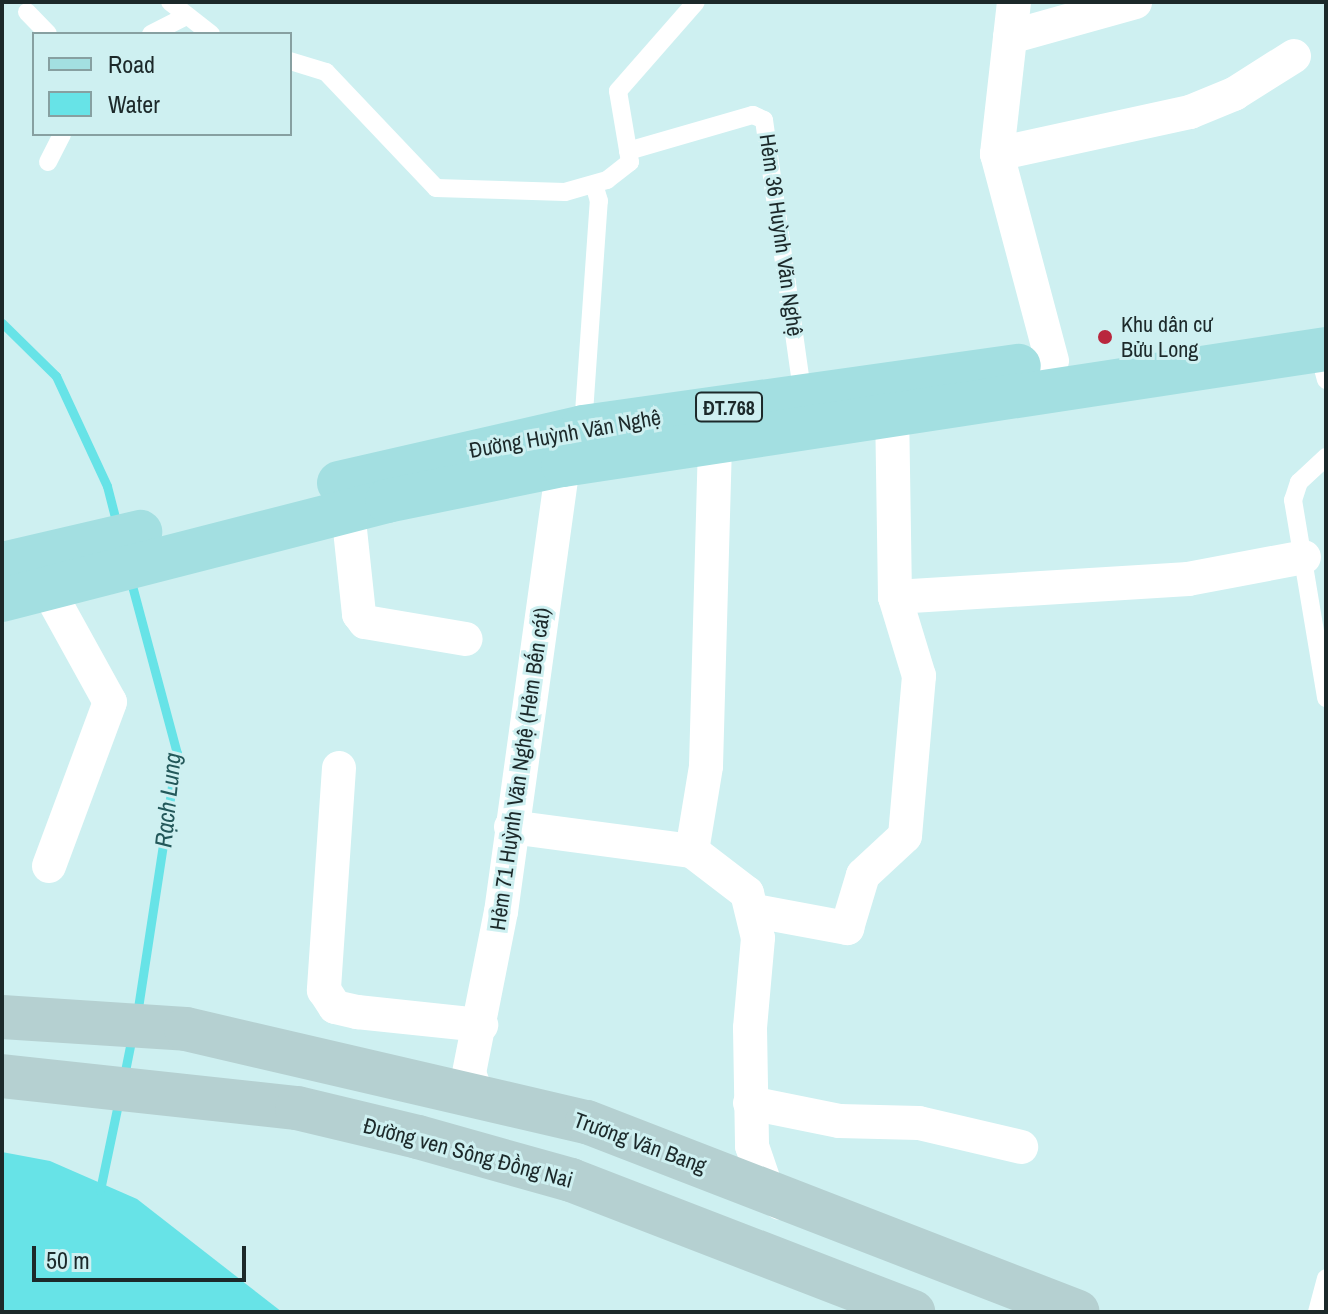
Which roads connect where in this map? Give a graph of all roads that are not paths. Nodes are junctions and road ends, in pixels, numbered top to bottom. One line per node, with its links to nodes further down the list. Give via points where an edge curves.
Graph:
1 (170, 2): 6 (lane)
2 (696, 2): 14 (lane, via 618,91)
3 (1014, 2): 10 (street)
4 (1135, 2): 10 (street)
5 (27, 12): 7 (lane)
6 (185, 17): 8 (lane); 9 (lane)
7 (46, 32)
8 (155, 32)
9 (208, 32)
10 (1010, 37): 15 (street)
11 (1294, 56): 15 (street, via 1234,94 1190,112)
12 (292, 62): 17 (lane, via 326,72 436,188 489,194)
13 (61, 136): 16 (lane)
14 (628, 151): 17 (lane, via 630,162 620,174); 20 (lane, Hẻm 36 Huỳnh Văn Nghệ, via 745,116 764,120)
15 (997, 154): 19 (street)
16 (48, 162)
17 (594, 185): 23 (lane, via 598,210)
18 (1324, 349): 19 (main road, Đường Huỳnh Văn Nghệ / ĐT.768); 21 (main road, Đường Huỳnh Văn Nghệ / ĐT.768)
19 (1052, 361): 20 (main road, Đường Huỳnh Văn Nghệ / ĐT.768)
20 (803, 396): 23 (main road, Đường Huỳnh Văn Nghệ / ĐT.768)
21 (892, 416): 22 (main road, Đường Huỳnh Văn Nghệ / ĐT.768); 30 (street)
22 (715, 442): 23 (main road, Đường Huỳnh Văn Nghệ / ĐT.768); 36 (street, via 706,766)
23 (573, 446): 25 (main road, Đường Huỳnh Văn Nghệ / ĐT.768); 26 (main road, Đường Huỳnh Văn Nghệ / ĐT.768); 35 (street, Hẻm 71 Huỳnh Văn Nghệ (Hẻm Bến cát))
24 (1326, 457): 27 (lane, via 1293,491)
25 (348, 511): 26 (main road, Đường Huỳnh Văn Nghệ / ĐT.768); 32 (street, via 359,614 365,622)
26 (124, 552): 28 (main road, Đường Huỳnh Văn Nghệ / ĐT.768); 29 (main road, Đường Huỳnh Văn Nghệ / ĐT.768)
27 (1304, 557): 30 (street, via 1188,579); 33 (lane)
28 (2, 564)
29 (47, 588): 31 (main road, Đường Huỳnh Văn Nghệ / ĐT.768); 37 (street, via 110,702)
30 (895, 597): 38 (street, via 919,676 905,836 863,875 847,928)
31 (2, 600)
32 (466, 639)
33 (1326, 698)
34 (339, 768): 40 (street, via 324,990 335,1007 357,1012)
35 (511, 827): 36 (street); 40 (street, Hẻm 71 Huỳnh Văn Nghệ (Hẻm Bến cát))
36 (692, 851): 38 (street, via 730,876)
37 (49, 866)
38 (755, 911): 42 (street)
39 (2, 1017): 43 (main road, Trương Văn Bang, via 87,1018 186,1029)
40 (481, 1025): 43 (street, Hẻm 71 Huỳnh Văn Nghệ (Hẻm Bến cát), via 469,1073 476,1092)
41 (2, 1076): 48 (main road, Đường ven Sông Đồng Nai, via 180,1091 297,1108 571,1180)
42 (750, 1103): 44 (street, via 839,1121 919,1123); 45 (street, via 752,1146)
43 (598, 1125): 45 (main road, Trương Văn Bang)
44 (1021, 1147)
45 (769, 1190): 46 (street, via 804,1224); 49 (main road, Trương Văn Bang)
46 (926, 1266)
47 (1326, 1278): 50 (lane)
48 (913, 1312)
49 (1078, 1312)
50 (1317, 1312)

